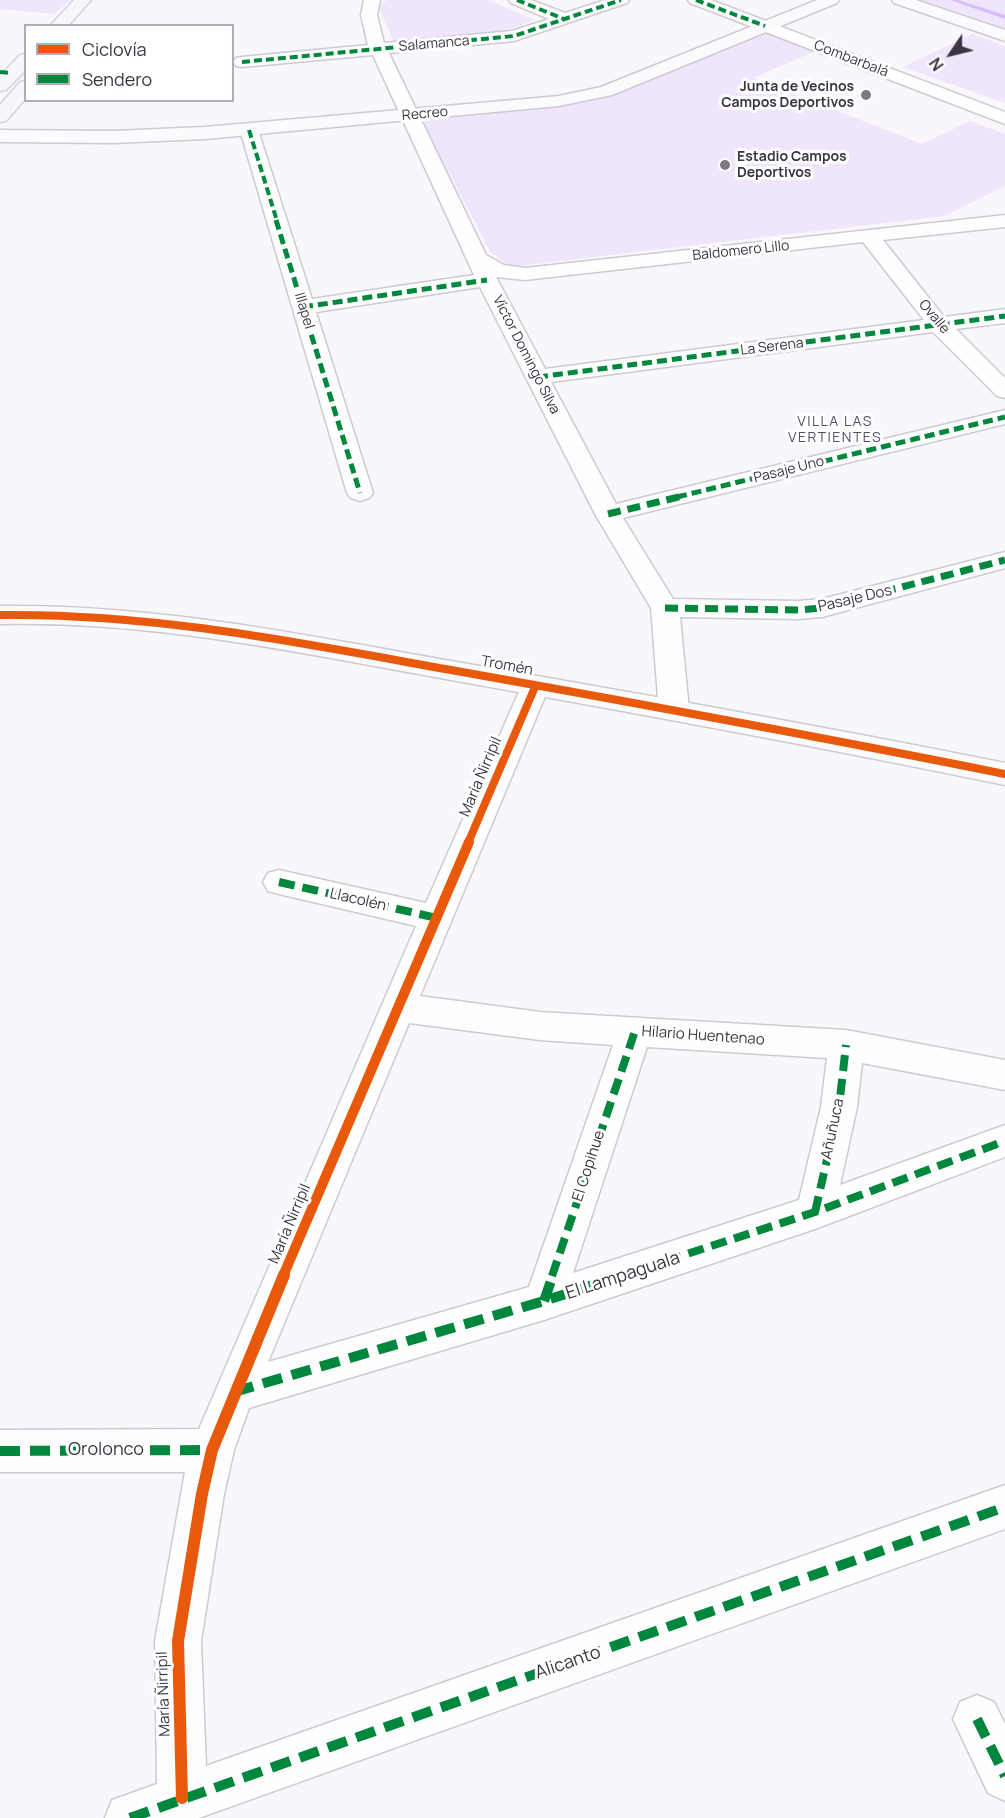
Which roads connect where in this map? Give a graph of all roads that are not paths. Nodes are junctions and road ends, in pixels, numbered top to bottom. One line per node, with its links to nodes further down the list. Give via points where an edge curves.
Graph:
1 (83, 0): 10 (main road)
2 (101, 0): 11 (main road)
3 (372, 0): 14 (street, Víctor Domingo Silva, via 370,26)
4 (517, 0): 9 (street)
5 (621, 0): 9 (street, Salamanca)
6 (696, 0): 12 (street, Combarbalá)
7 (831, 0): 12 (street, Recreo)
8 (900, 0): 13 (street)
9 (564, 20): 14 (street, Salamanca, via 514,36)
10 (60, 24)
11 (79, 24)
12 (765, 26): 19 (street, Recreo, via 606,91 533,104); 21 (street, Combarbalá)
13 (1005, 36)
14 (379, 49): 16 (street, Salamanca); 19 (street, Víctor Domingo Silva)
15 (24, 61): 17 (main road)
16 (242, 62)
17 (4, 77)
18 (24, 88): 20 (main road)
19 (410, 116): 22 (street, Recreo); 28 (street, Víctor Domingo Silva)
20 (0, 117)
21 (1005, 118)
22 (249, 130): 23 (street, Recreo, via 126,137); 29 (street, Illapel)
23 (0, 136)
24 (1005, 203): 26 (street)
25 (1005, 221): 26 (street, Baldomero Lillo)
26 (966, 224): 27 (street, Baldomero Lillo)
27 (869, 236): 28 (street, Baldomero Lillo, via 525,274); 31 (street, Ovalle)
28 (483, 270): 29 (street); 32 (street, Víctor Domingo Silva)
29 (303, 307): 35 (street, Illapel)
30 (1005, 316): 31 (street, La Serena)
31 (939, 325): 32 (street, La Serena); 33 (street, Ovalle)
32 (538, 377): 36 (street, Víctor Domingo Silva)
33 (1005, 392)
34 (1005, 417): 36 (street, Pasaje Uno)
35 (360, 493)
36 (608, 514): 38 (street, Víctor Domingo Silva)
37 (1005, 560): 38 (street, Pasaje Dos, via 822,608)
38 (665, 608): 41 (street, Víctor Domingo Silva)
39 (0, 615): 40 (street, Tromén, via 85,614 179,622)
40 (535, 687): 41 (street, Tromén); 44 (street, María Ñirripil)
41 (674, 710): 42 (street, Tromén)
42 (1005, 774)
43 (279, 882): 44 (street, Llacolén)
44 (437, 918): 45 (street, María Ñirripil)
45 (400, 1008): 46 (street, Hilario Huentenao, via 540,1026); 52 (street, María Ñirripil)
46 (635, 1031): 47 (street, Hilario Huentenao); 51 (street, El Copihue)
47 (846, 1045): 48 (street, Hilario Huentenao); 50 (street, Añuñuca, via 839,1107)
48 (1005, 1075)
49 (1005, 1141): 50 (street, El Lampaguala)
50 (815, 1212): 51 (street, El Lampaguala)
51 (544, 1302): 52 (street, El Lampaguala)
52 (234, 1392): 53 (street, María Ñirripil)
53 (212, 1450): 54 (street, Orolonco); 58 (street, María Ñirripil, via 178,1641)
54 (0, 1451)
55 (1005, 1508): 58 (street, Alicanto)
56 (977, 1719): 57 (street)
57 (1005, 1776)
58 (182, 1798): 59 (street, Alicanto)
59 (130, 1818)

